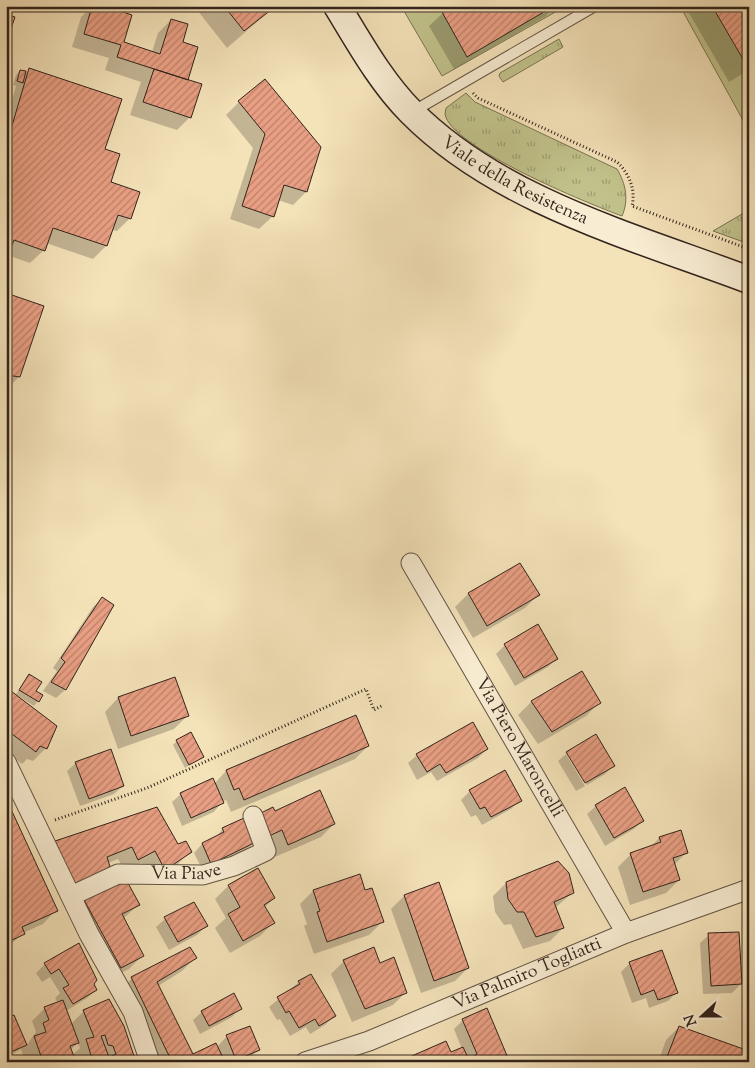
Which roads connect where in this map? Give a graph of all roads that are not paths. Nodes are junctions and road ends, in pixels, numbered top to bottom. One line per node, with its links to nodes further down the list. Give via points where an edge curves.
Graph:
1 (337, 6): 3 (street, Viale della Resistenza, via 385,80)
2 (594, 6): 3 (lane)
3 (411, 112): 4 (street, Viale della Resistenza, via 463,155 509,184 562,209)
4 (749, 280)
5 (410, 563): 10 (street, Via Piero Maroncelli)
6 (6, 762): 9 (street)
7 (253, 816): 9 (street, Via Piave, via 266,852 203,875 118,874)
8 (749, 889): 10 (street, Via Palmiro Togliatti)
9 (71, 896): 11 (street, via 133,1012)
10 (626, 933): 12 (street, Via Palmiro Togliatti, via 369,1041)
11 (150, 1062)
12 (305, 1062)

